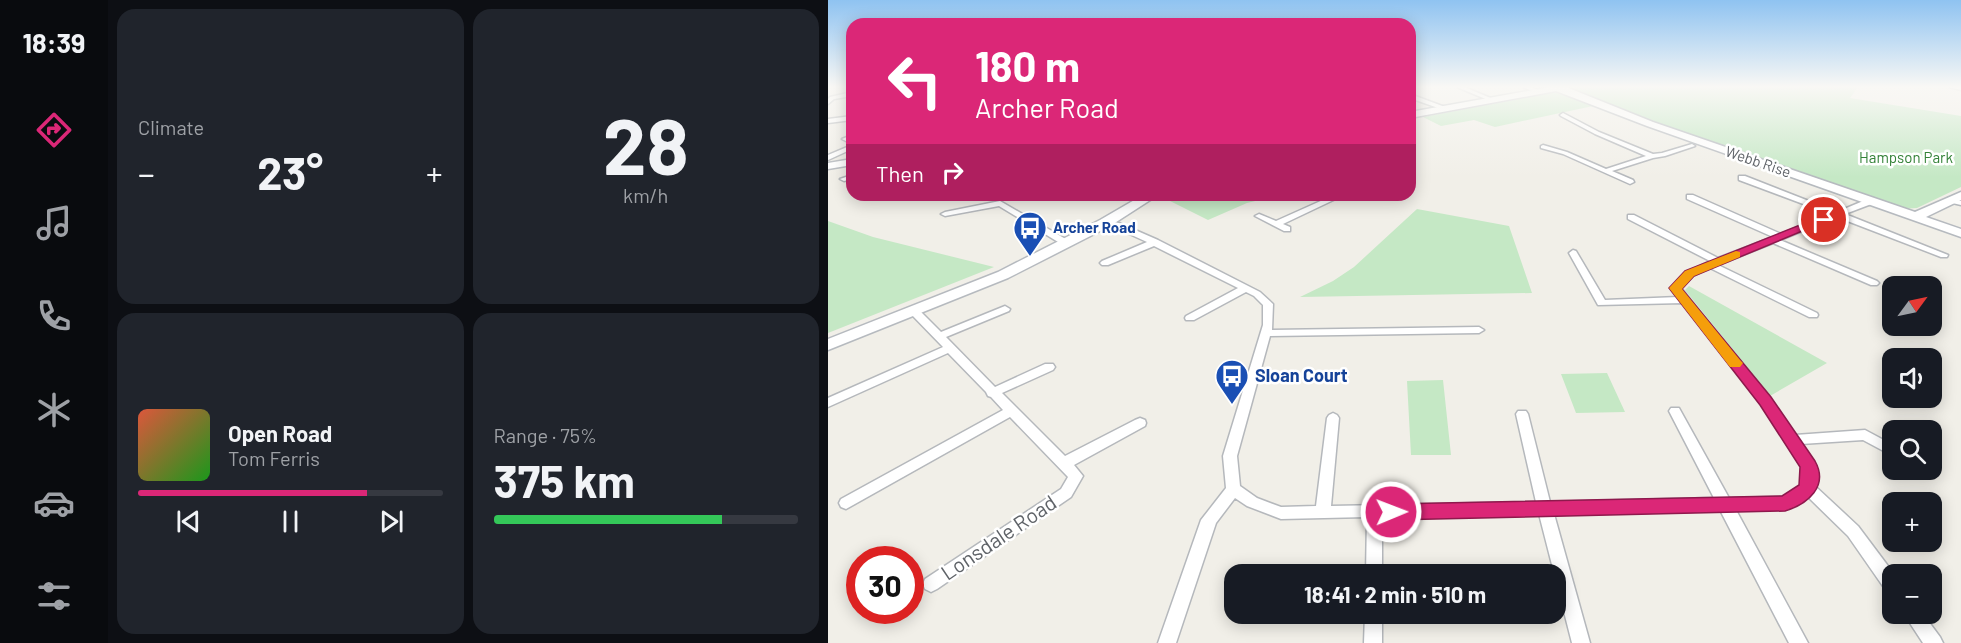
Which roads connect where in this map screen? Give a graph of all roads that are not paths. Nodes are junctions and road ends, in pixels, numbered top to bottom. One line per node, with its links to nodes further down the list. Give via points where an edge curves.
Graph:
1 (1567, 117): 8 (street)
2 (1633, 117): 19 (street, Webb Rise)
3 (846, 119): 4 (street)
4 (828, 121)
5 (1692, 146): 8 (street)
6 (1543, 147): 12 (street)
7 (846, 150): 9 (street)
8 (1652, 156): 12 (street)
9 (828, 158)
10 (846, 163): 11 (street)
11 (828, 166)
12 (1605, 171): 14 (street)
13 (1742, 178): 21 (street)
14 (1630, 182)
15 (1690, 197): 29 (street)
16 (1958, 200): 24 (street)
17 (1141, 201): 25 (street)
18 (1327, 201): 26 (street)
19 (1871, 201): 21 (street); 24 (street, Webb Rise)
20 (945, 214): 31 (street, via 1000,203)
21 (1838, 214): 29 (street); 33 (street)
22 (1259, 216): 26 (street)
23 (1631, 217): 35 (street)
24 (1915, 217): 28 (street, Webb Rise)
25 (1105, 223): 30 (street); 31 (street)
26 (1276, 224): 27 (street)
27 (1287, 229)
28 (1961, 233)
29 (1777, 238): 35 (street); 36 (street)
30 (1155, 242): 34 (street); 37 (street)
31 (1066, 243): 40 (street, via 1003,275)
32 (1573, 253): 38 (street, via 1602,303)
33 (1944, 255)
34 (1105, 263)
35 (1715, 263): 38 (street, via 1690,274 1676,288); 41 (street)
36 (1874, 283)
37 (1244, 289): 42 (street); 44 (street, via 1268,304)
38 (1684, 300): 56 (street, via 1765,401)
39 (1005, 309): 45 (street)
40 (914, 311): 45 (street, Lonsdale Road); 46 (street)
41 (1813, 315)
42 (1190, 318)
43 (1479, 330): 44 (street)
44 (1265, 333): 59 (street, via 1230,456)
45 (938, 337): 47 (street, Lonsdale Road)
46 (828, 345)
47 (949, 348): 49 (street, Lonsdale Road); 50 (street)
48 (1049, 367): 49 (street)
49 (992, 393): 51 (street, Lonsdale Road)
50 (828, 403)
51 (1011, 411): 58 (street, Lonsdale Road); 61 (street)
52 (1675, 411): 62 (street)
53 (1522, 414): 63 (street)
54 (1333, 418): 65 (street)
55 (1140, 423): 58 (street)
56 (1791, 440): 57 (street, via 1865,435); 60 (street, via 1809,466)
57 (1882, 445)
58 (1063, 464): 68 (street, Lonsdale Road, via 1076,476 1066,493)
59 (1233, 489): 65 (street, via 1252,502 1281,513); 71 (street, via 1209,520)
60 (1809, 489): 62 (street, via 1785,503); 67 (street, via 1853,531)
61 (846, 503)
62 (1724, 504): 63 (street); 74 (street)
63 (1545, 508): 64 (street); 73 (street)
64 (1375, 512): 65 (street); 66 (street)
65 (1323, 513)
66 (1374, 564)
67 (1882, 572)
68 (932, 584)
69 (1374, 624): 72 (street)
70 (1920, 624): 75 (street)
71 (1167, 643)
72 (1373, 643)
73 (1581, 643)
74 (1799, 643)
75 (1934, 643)

